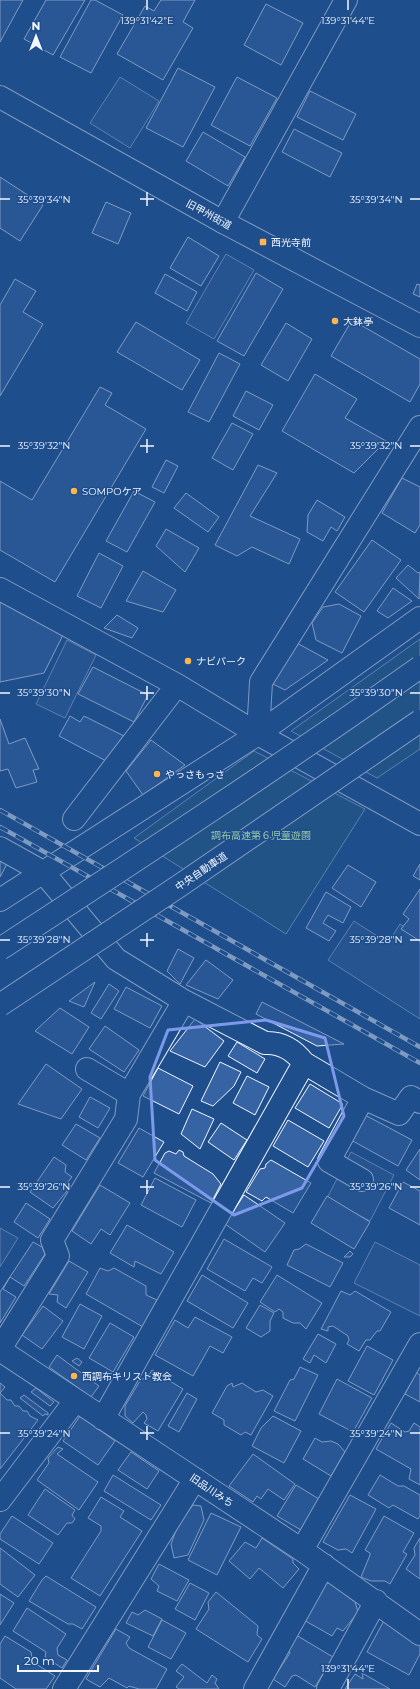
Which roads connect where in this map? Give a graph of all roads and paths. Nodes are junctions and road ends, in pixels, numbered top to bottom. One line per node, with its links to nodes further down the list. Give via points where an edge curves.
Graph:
1 (346, 0): 3 (main road)
2 (0, 97): 3 (main road, 旧甲州街道)
3 (223, 222): 4 (main road, 旧甲州街道)
4 (420, 326)
5 (420, 427): 11 (main road, via 261,682)
6 (0, 589): 9 (main road)
7 (420, 618): 11 (main road)
8 (420, 667): 17 (main road, bridge, via 140,858)
9 (177, 685): 11 (main road); 12 (main road)
10 (420, 721): 19 (main road, 中央自動車道, bridge)
11 (258, 734): 13 (main road); 15 (main road)
12 (74, 819)
13 (420, 824)
14 (0, 848): 15 (main road)
15 (43, 872): 16 (main road); 18 (main road, via 116,959)
16 (0, 900)
17 (0, 949)
18 (184, 1001): 20 (main road, via 265,1043 277,1043 298,1055); 22 (main road)
19 (0, 1005)
20 (304, 1063): 23 (main road); 29 (main road)
21 (87, 1069): 22 (main road)
22 (129, 1094): 27 (main road, via 126,1119 52,1240 58,1256)
23 (363, 1098): 24 (main road, via 400,1114 411,1097); 25 (main road, via 329,1161)
24 (420, 1102)
25 (362, 1180)
26 (420, 1344): 32 (main road)
27 (0, 1350): 28 (main road, 旧品川みち)
28 (75, 1401): 29 (main road, 旧品川みち); 31 (main road)
29 (103, 1419): 30 (main road, 旧品川みち)
30 (195, 1479): 32 (main road, 旧品川みち); 36 (main road)
31 (0, 1500)
32 (302, 1550): 33 (main road, 旧品川みち)
33 (324, 1565): 34 (main road, 旧品川みち); 37 (main road)
34 (376, 1601): 35 (main road, 旧品川みち); 38 (main road)
35 (420, 1634)
36 (64, 1689)
37 (255, 1689)
38 (328, 1689)

